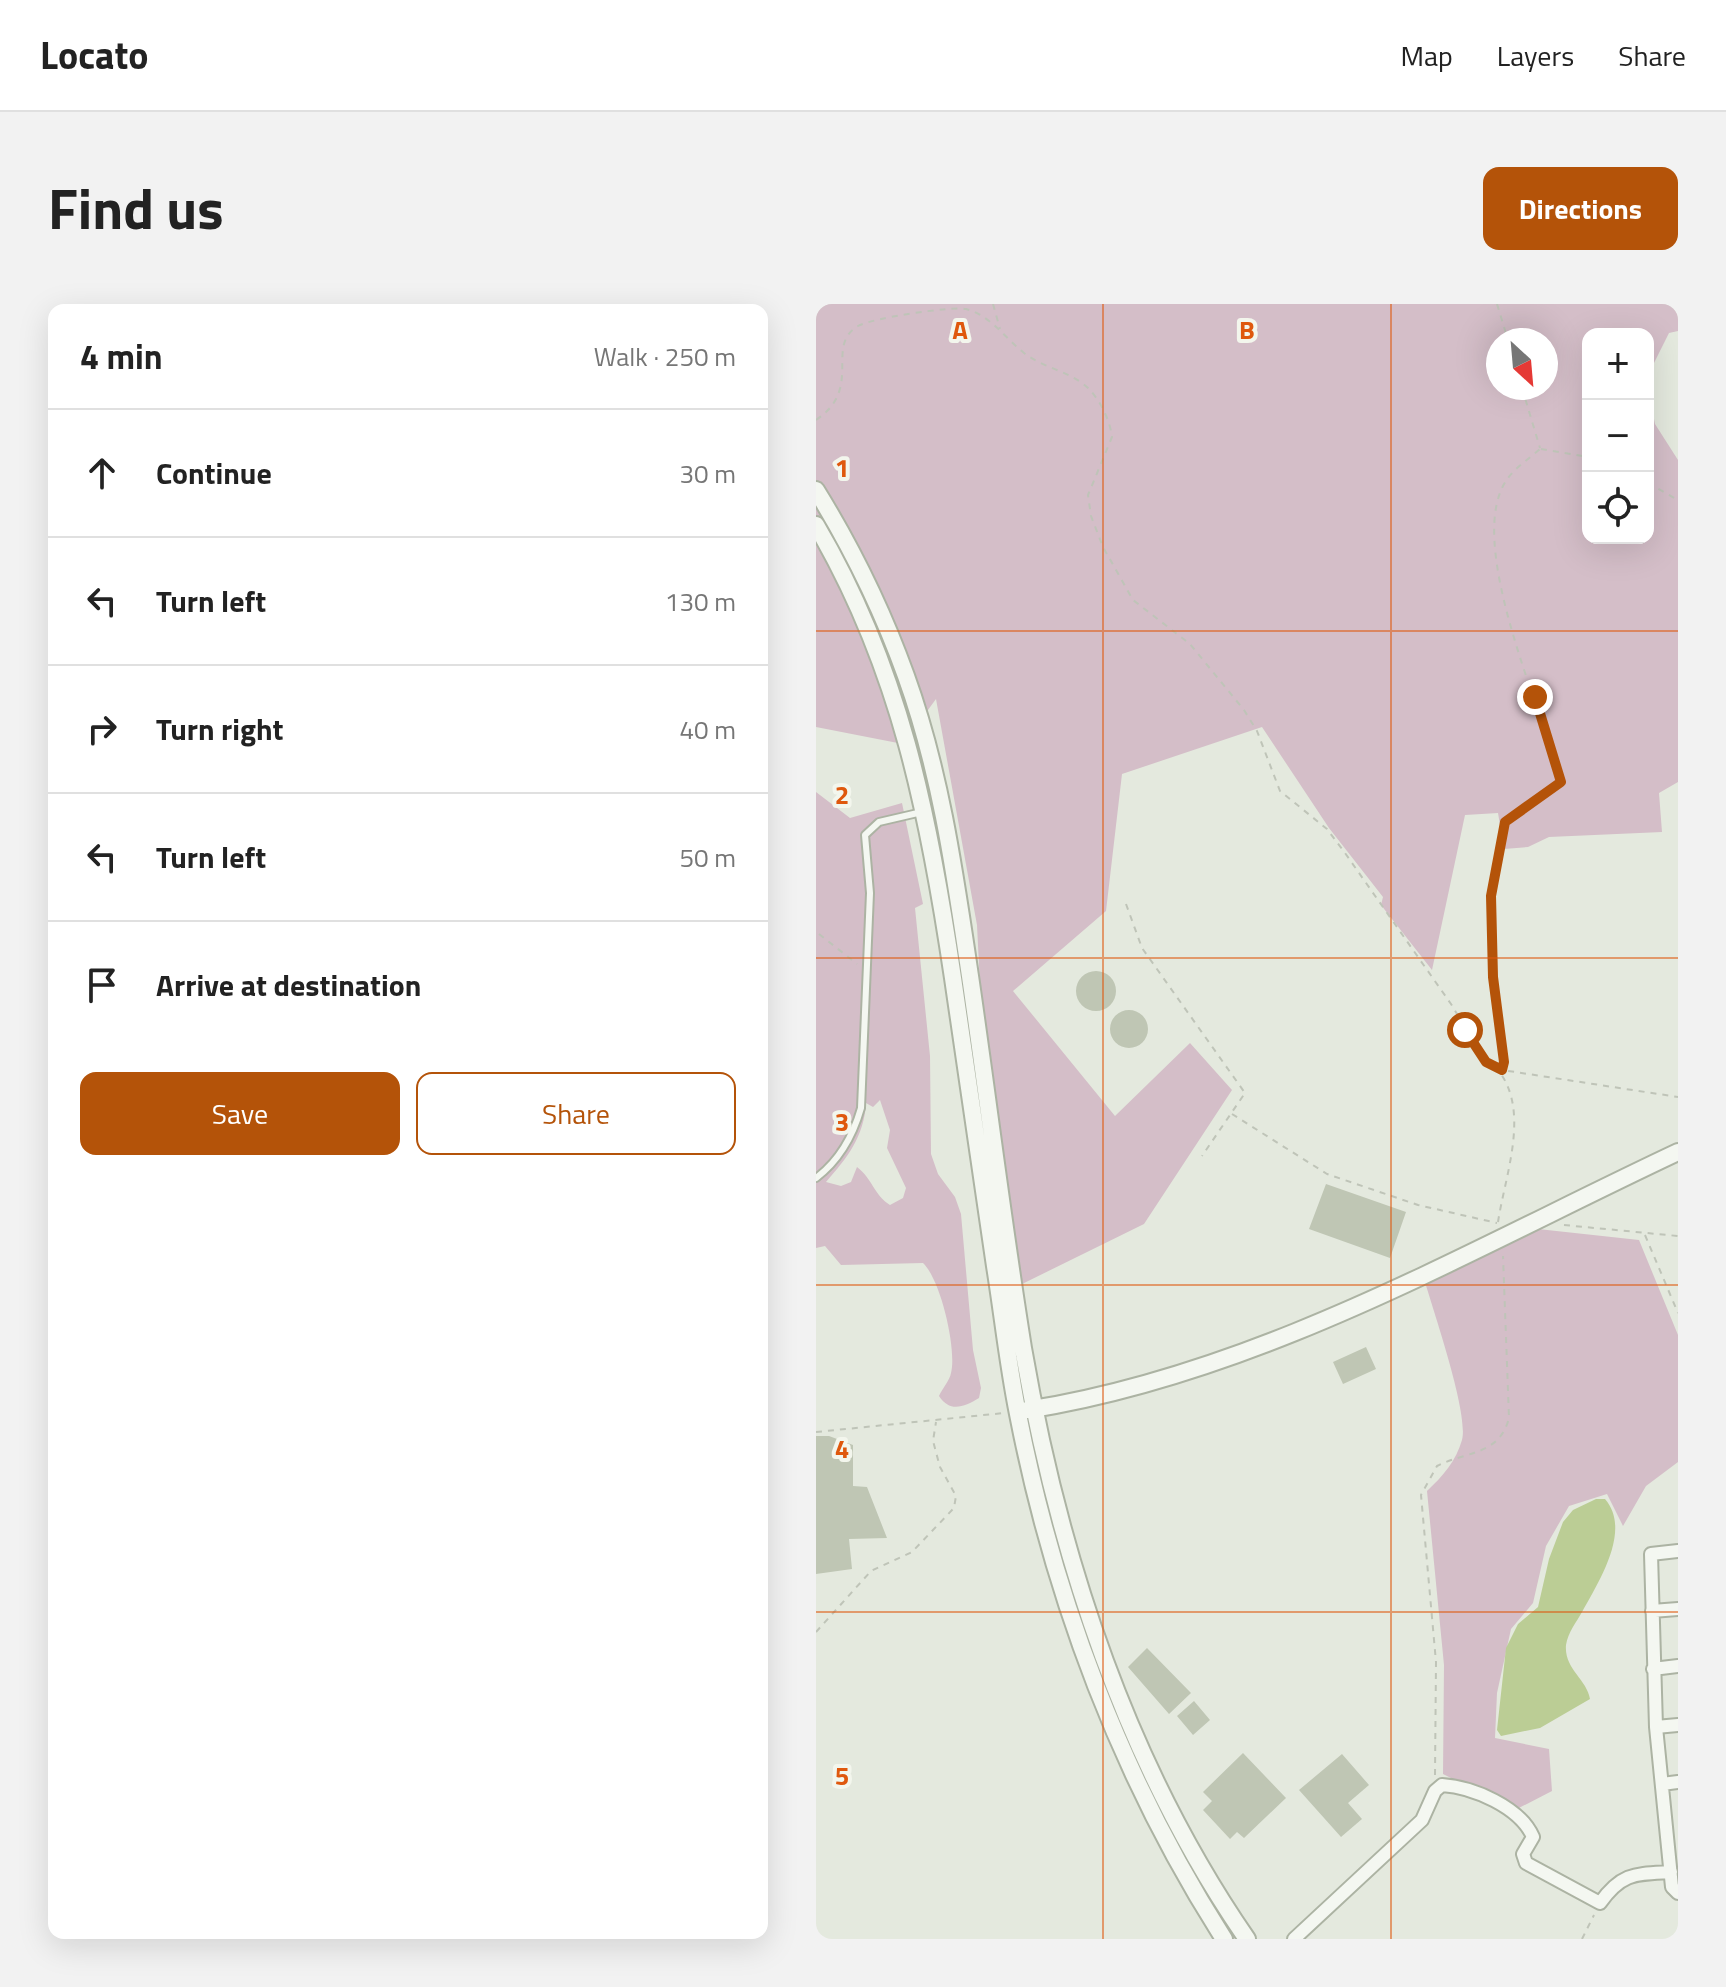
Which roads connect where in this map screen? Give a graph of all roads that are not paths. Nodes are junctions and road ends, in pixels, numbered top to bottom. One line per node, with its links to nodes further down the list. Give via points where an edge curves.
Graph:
1 (816, 490): 6 (street, via 865,581 906,676 943,809)
2 (816, 525): 3 (street, via 891,685)
3 (925, 812): 5 (lane, via 879,822 865,835 870,893 861,1108 838,1158); 7 (street)
4 (1678, 1152): 6 (street, via 1534,1221 1500,1230 1243,1354)
5 (816, 1178)
6 (1036, 1409): 7 (street); 21 (street, via 1068,1548 1106,1665 1170,1810)
7 (1017, 1412): 20 (street, via 1050,1550 1090,1672 1156,1816)
8 (1678, 1551): 10 (street, via 1651,1554)
9 (1678, 1609): 10 (street)
10 (1652, 1611): 12 (street)
11 (1678, 1666): 12 (street)
12 (1653, 1669): 14 (street)
13 (1678, 1725): 14 (street)
14 (1656, 1727): 16 (street)
15 (1678, 1782): 16 (street)
16 (1662, 1784): 17 (street)
17 (1673, 1840): 18 (street)
18 (1671, 1872): 19 (street); 22 (street, via 1632,1875 1600,1903 1526,1863 1523,1854 1533,1837 1519,1818 1473,1790 1442,1785 1422,1820)
19 (1678, 1893)
20 (1224, 1939)
21 (1247, 1939)
22 (1294, 1939)

